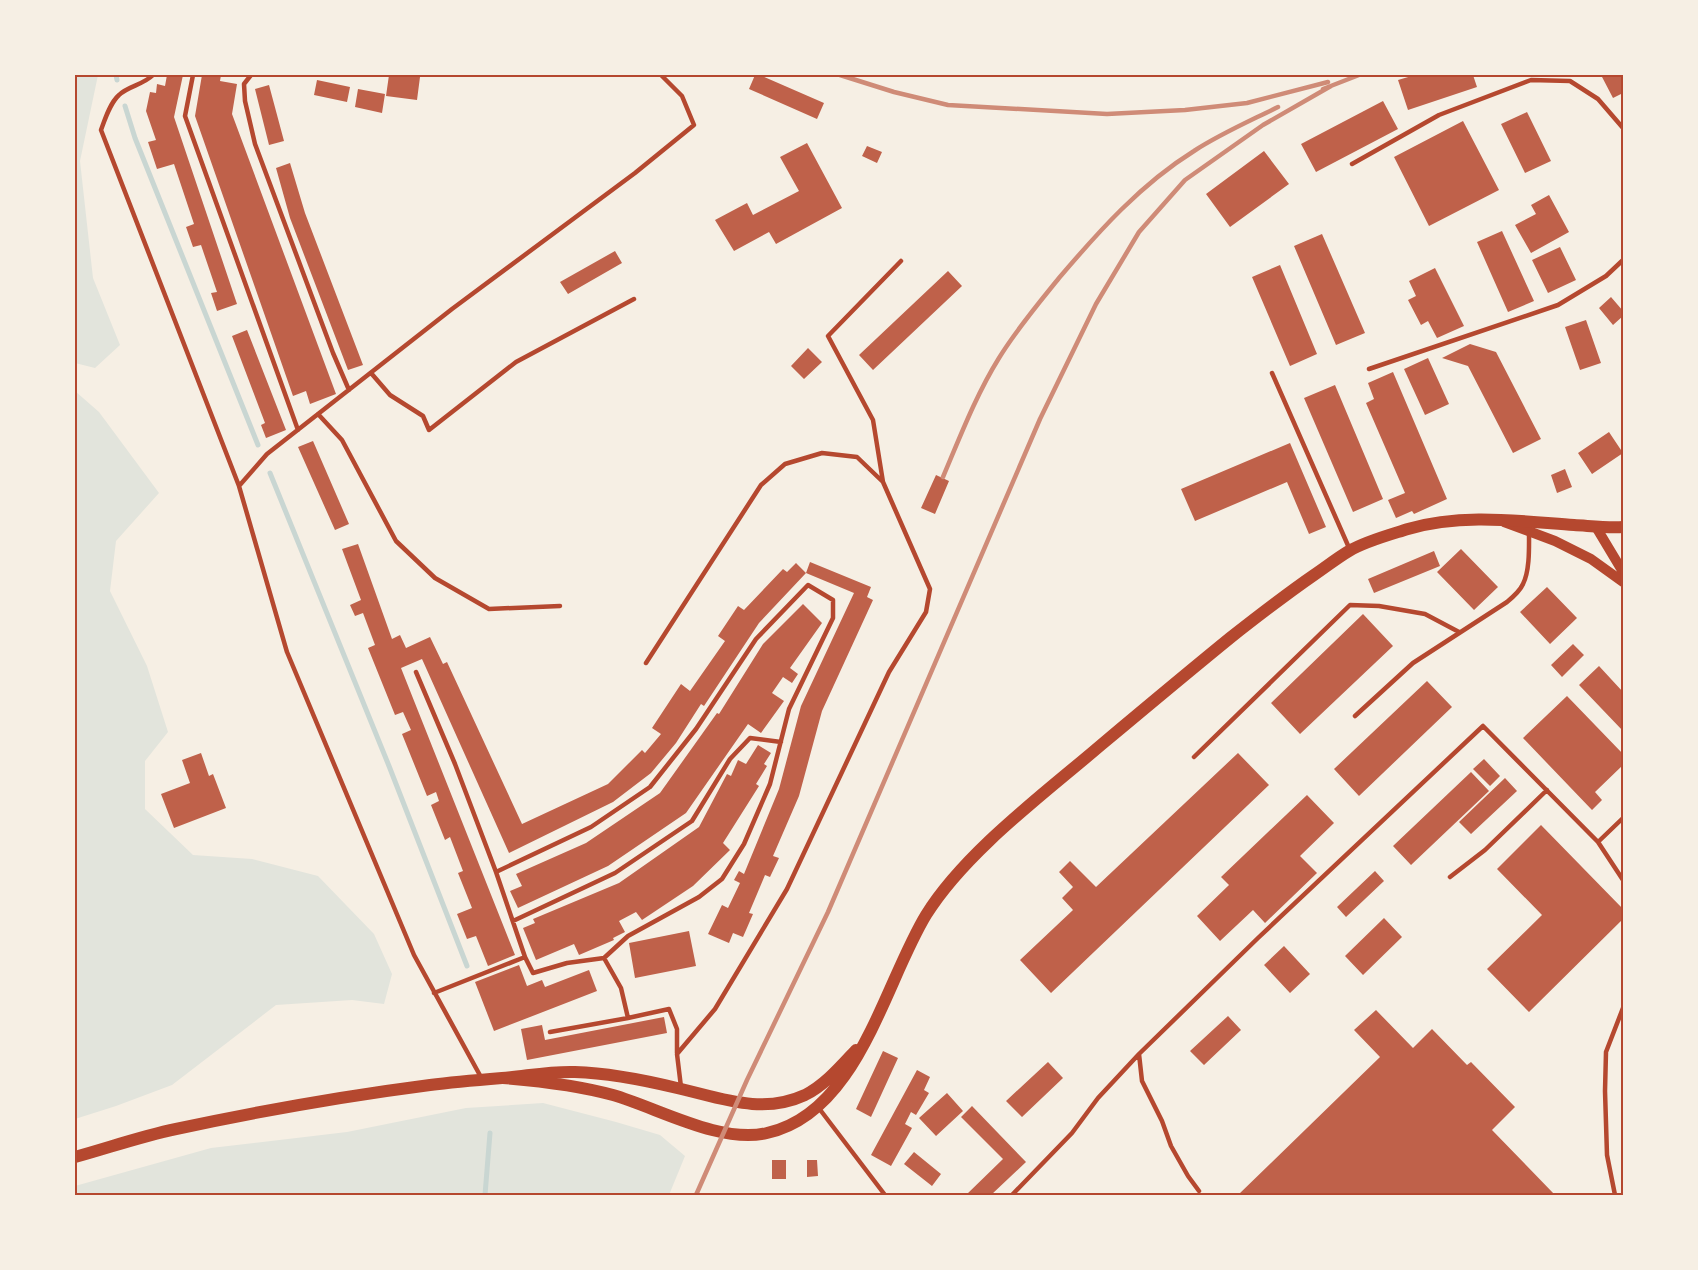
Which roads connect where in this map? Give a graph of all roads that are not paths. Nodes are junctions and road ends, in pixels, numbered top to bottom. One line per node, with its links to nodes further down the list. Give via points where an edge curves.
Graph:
1 (153, 75): 18 (lane, via 147,82 119,94 101,130)
2 (193, 75): 16 (lane, via 185,116)
3 (251, 75): 14 (lane, via 244,84 255,144)
4 (661, 75): 13 (lane, via 682,96 694,125)
5 (1621, 121): 6 (lane); 7 (lane, via 1598,99 1570,81 1532,80 1439,115)
6 (1623, 128)
7 (1352, 164)
8 (1623, 260): 11 (lane, via 1606,276 1558,305)
9 (901, 261): 17 (lane, via 828,336 873,420)
10 (633, 299): 13 (lane, via 516,362 429,430 423,416 390,395)
11 (1369, 369)
12 (1272, 372): 23 (lane)
13 (371, 373): 14 (lane)
14 (349, 390): 15 (lane)
15 (318, 414): 16 (lane); 26 (lane, via 342,440 396,541 435,578 489,609)
16 (298, 430): 18 (lane, via 267,454)
17 (883, 482): 28 (lane, via 857,457 822,453 785,464 761,485); 47 (lane, via 930,590 926,612 890,672 787,889 715,1009)
18 (239, 486): 42 (lane, via 287,652 414,955)
19 (1501, 521): 20 (main road); 22 (street); 23 (main road, via 1429,524)
20 (1596, 527): 21 (main road); 24 (street)
21 (1623, 527)
22 (1530, 531): 25 (street, via 1590,559); 27 (lane, via 1524,584 1507,602)
23 (1350, 550): 46 (main road, via 1273,603 978,852 925,916)
24 (1623, 572)
25 (1623, 582)
26 (560, 606)
27 (1459, 632): 30 (lane, via 1413,663); 32 (lane, via 1425,614 1350,605)
28 (646, 663)
29 (416, 672): 36 (lane)
30 (1355, 716)
31 (781, 742): 36 (lane, via 789,708 833,618 833,600 808,585 756,639 696,729 650,787 591,828); 39 (lane, via 750,738 730,759 692,821 615,873); 41 (lane, via 770,784 744,844 722,879 699,897 628,936)
32 (1194, 757)
33 (1547, 790): 35 (lane); 37 (lane); 48 (lane, via 1483,726)
34 (1623, 818): 35 (lane)
35 (1598, 842): 38 (lane)
36 (496, 872): 39 (lane)
37 (1450, 878)
38 (1623, 880)
39 (513, 921): 40 (lane)
40 (525, 957): 41 (lane, via 533,973); 42 (lane)
41 (604, 958): 44 (lane, via 621,988)
42 (434, 993): 49 (lane)
43 (1623, 1008): 57 (lane, via 1606,1052 1607,1155)
44 (628, 1018): 45 (lane); 47 (lane, via 669,1009 677,1029)
45 (550, 1032)
46 (864, 1042): 51 (main road, via 824,1082 787,1102 745,1104); 52 (main road, via 852,1067)
47 (677, 1054): 51 (lane)
48 (1139, 1054): 54 (lane, via 1142,1081 1171,1146); 56 (lane, via 1072,1133)
49 (482, 1078): 50 (main road); 53 (main road, via 384,1091 174,1130)
50 (503, 1078): 51 (main road, via 537,1072 576,1072); 52 (main road, via 576,1086 706,1128 750,1135 779,1129)
51 (682, 1089)
52 (818, 1107): 55 (lane)
53 (75, 1157)
54 (1199, 1191)
55 (885, 1195)
56 (1012, 1195)
57 (1615, 1195)

